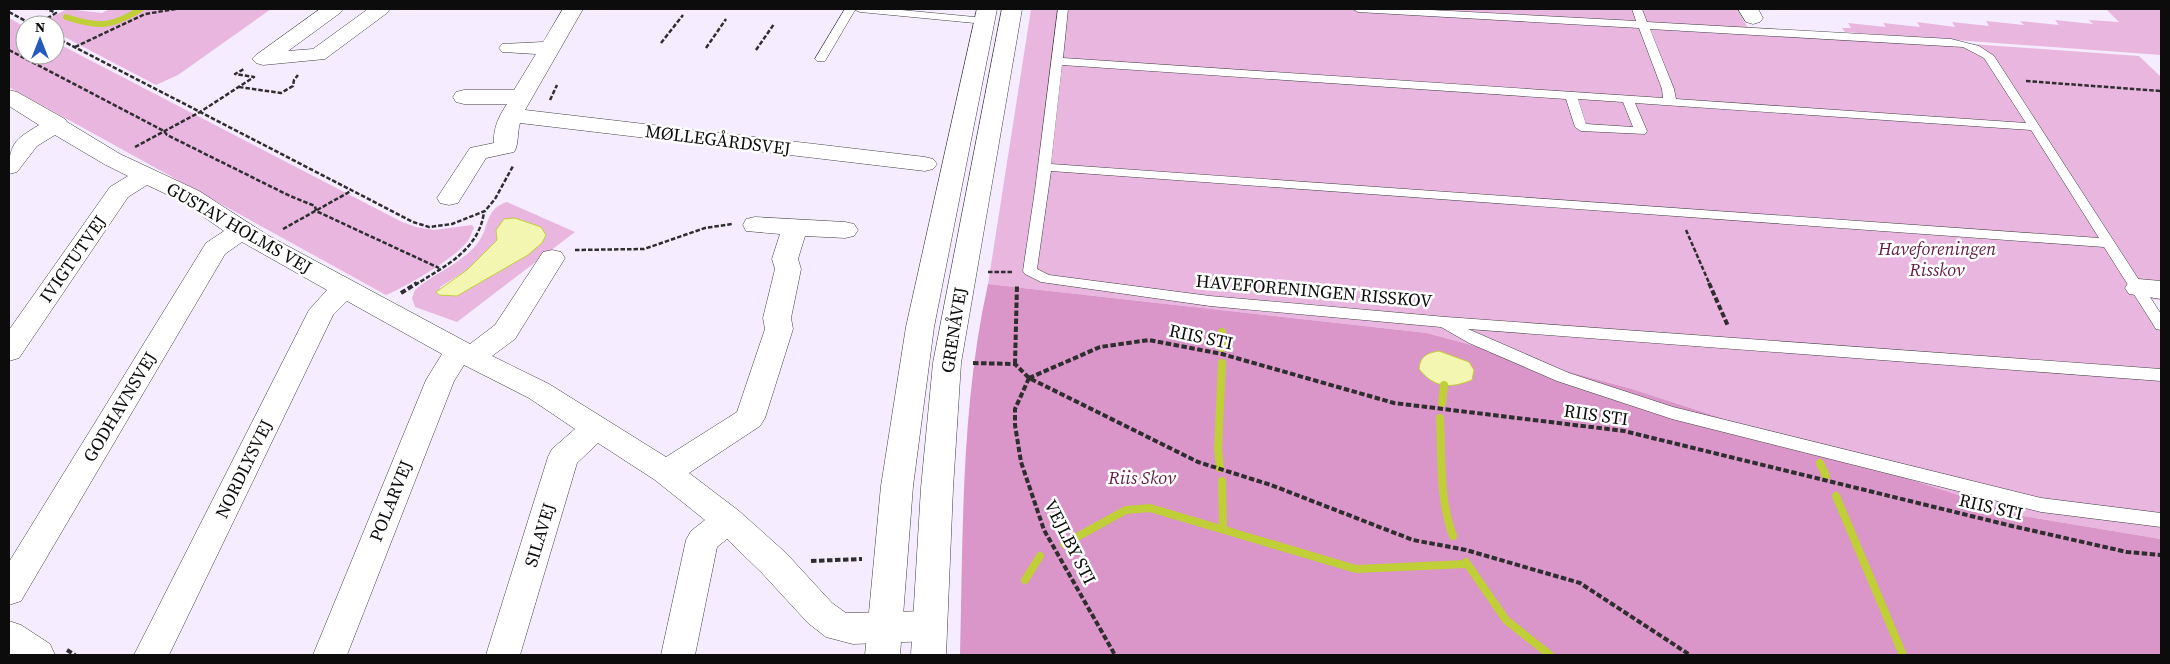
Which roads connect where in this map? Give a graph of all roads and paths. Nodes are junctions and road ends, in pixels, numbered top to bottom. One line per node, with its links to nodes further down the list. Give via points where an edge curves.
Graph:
1 (47, 9): 12 (path, via 56,13)
2 (176, 9): 20 (path, via 145,14)
3 (333, 9): 27 (street)
4 (380, 9): 26 (street)
5 (573, 9): 22 (street)
6 (850, 9): 28 (lane)
7 (860, 9): 14 (lane, GRENÅVEJ)
8 (1012, 9): 61 (street, GRENÅVEJ)
9 (1063, 9): 29 (lane)
10 (1358, 9): 17 (lane)
11 (1637, 9): 17 (lane)
12 (52, 15)
13 (683, 15): 19 (path)
14 (986, 15): 80 (street, GRENÅVEJ, via 920,327)
15 (726, 19): 23 (path)
16 (774, 24): 25 (path)
17 (1643, 24): 30 (lane, via 1951,42 1980,50 1988,56); 37 (lane)
18 (65, 42): 20 (path)
19 (661, 43)
20 (75, 47): 39 (path)
21 (509, 48): 22 (street)
22 (550, 48): 38 (street)
23 (706, 48)
24 (9, 50): 42 (path)
25 (756, 50)
26 (318, 55): 27 (street); 31 (path, via 294,80 293,86 281,93)
27 (263, 59): 31 (path, via 235,74 254,77)
28 (821, 59)
29 (1056, 61): 35 (lane); 47 (lane)
30 (2003, 80): 32 (path); 41 (lane)
31 (238, 87): 39 (path)
32 (2161, 91)
33 (464, 96): 38 (street, MØLLEGÅRDSVEJ)
34 (9, 97): 40 (street, GUSTAV HOLMS VEJ)
35 (1571, 97): 36 (lane); 36 (lane, via 1581,127 1641,131)
36 (1628, 101): 37 (lane)
37 (1670, 102): 41 (lane)
38 (516, 106): 43 (street, via 506,134); 45 (street, MØLLEGÅRDSVEJ)
39 (200, 112): 42 (path); 49 (path)
40 (57, 124): 44 (street, GUSTAV HOLMS VEJ); 46 (street, via 29,142)
41 (2035, 127): 58 (lane)
42 (164, 131): 44 (path); 51 (path, via 315,206)
43 (506, 147): 50 (street, via 478,153); 52 (path, via 515,162 495,199)
44 (112, 159): 48 (street, GUSTAV HOLMS VEJ)
45 (924, 164)
46 (9, 167)
47 (1044, 167): 53 (lane); 62 (lane)
48 (146, 176): 57 (street, GUSTAV HOLMS VEJ, via 218,212); 69 (street, IVIGTUTVEJ, via 119,192)
49 (352, 190): 51 (path); 52 (path, via 413,222 429,226 452,224)
50 (450, 198)
51 (316, 211): 57 (path); 60 (path)
52 (484, 211): 60 (path, via 480,232 474,241)
53 (1678, 212): 58 (lane); 68 (path)
54 (755, 225): 55 (street); 59 (path, via 705,228 644,249 577,249 566,258)
55 (795, 227): 56 (street); 76 (street, via 785,259 788,269 777,318 779,330 750,418)
56 (845, 230)
57 (250, 236): 63 (street, GUSTAV HOLMS VEJ); 82 (street, GODHAVNSVEJ, via 215,249)
58 (2109, 243): 64 (lane)
59 (552, 258): 70 (street, via 505,332)
60 (439, 268): 65 (path)
61 (963, 272): 62 (path); 71 (street, GRENÅVEJ)
62 (1024, 272): 66 (lane, HAVEFORENINGEN RISSKOV, via 1046,279 1210,301); 72 (path)
63 (344, 288): 65 (street, GUSTAV HOLMS VEJ); 87 (street, NORDLYSVEJ, via 322,310)
64 (2150, 289): 67 (lane)
65 (381, 307): 70 (street, GUSTAV HOLMS VEJ)
66 (1444, 322): 68 (lane); 78 (lane, HAVEFORENINGEN RISSKOV, via 1474,339 1562,377 1672,413 2041,504)
67 (2161, 325)
68 (1736, 344): 73 (lane)
69 (9, 352)
70 (465, 354): 75 (street, GUSTAV HOLMS VEJ, via 539,391); 88 (street, POLARVEJ, via 440,380)
71 (947, 363): 72 (path); 84 (street, GRENÅVEJ)
72 (1015, 364): 74 (path)
73 (2161, 375)
74 (1029, 378): 79 (path, RIIS STI, via 1100,347 1149,340 1222,354 1394,403 1624,431 2012,526 2127,552); 91 (path, VEJLBY STI, via 1015,409 1021,462 1044,530); 92 (path, via 1198,462 1271,485 1413,540 1466,550 1580,583)
75 (596, 427): 76 (street, GUSTAV HOLMS VEJ); 89 (street, SILAVEJ, via 564,457)
76 (666, 472): 77 (street, GUSTAV HOLMS VEJ)
77 (728, 520): 81 (street, GUSTAV HOLMS VEJ); 90 (street, via 702,540)
78 (2161, 520)
79 (2161, 554)
80 (890, 557): 81 (path); 85 (street, GRENÅVEJ)
81 (774, 564): 85 (street, GUSTAV HOLMS VEJ, via 820,613 838,626)
82 (9, 591)
83 (9, 636): 86 (street)
84 (929, 641): 85 (street, GUSTAV HOLMS VEJ)
85 (883, 642)
86 (38, 655)
87 (152, 655)
88 (330, 655)
89 (503, 655)
90 (678, 655)
91 (1115, 655)
92 (1690, 655)

